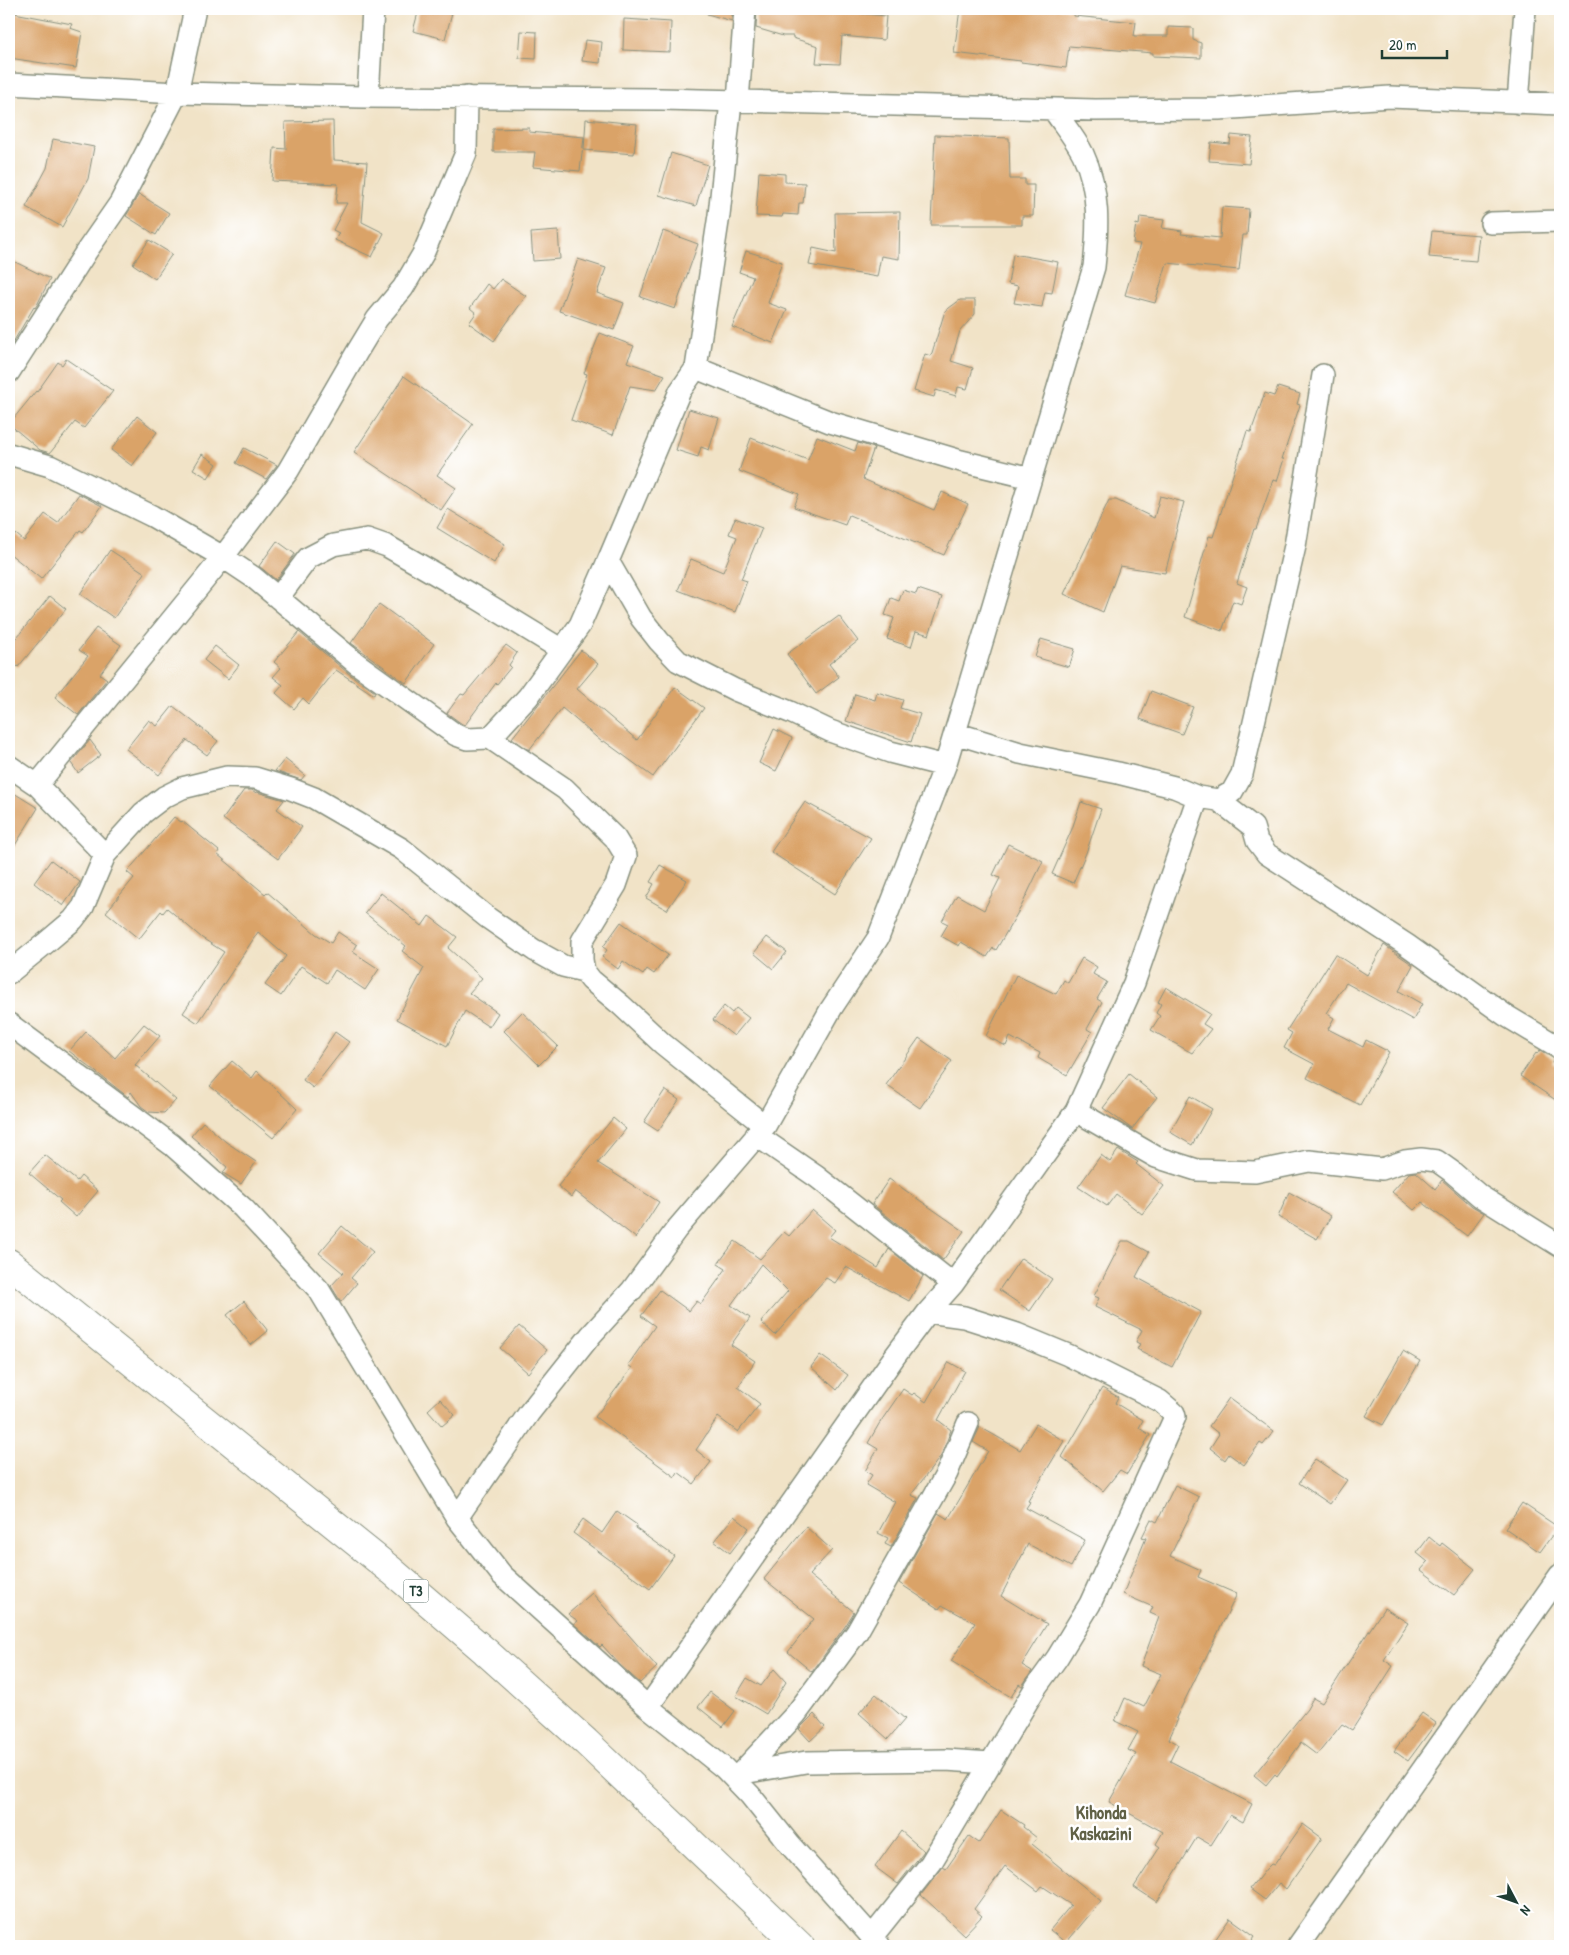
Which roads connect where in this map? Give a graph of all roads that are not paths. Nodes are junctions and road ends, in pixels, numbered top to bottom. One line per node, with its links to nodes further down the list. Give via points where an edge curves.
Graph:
1 (195, 9): 6 (street)
2 (374, 9): 8 (street)
3 (745, 9): 9 (street)
4 (1525, 9): 10 (street)
5 (9, 84): 6 (street)
6 (177, 93): 8 (street); 16 (street, via 120,204)
7 (467, 97): 8 (street); 9 (street); 20 (street, via 466,153 423,254 403,288 377,319 288,471)
8 (368, 98)
9 (734, 100): 12 (street); 15 (street)
10 (1518, 103): 11 (street); 12 (street, via 1390,97 1219,109)
11 (1560, 104)
12 (1053, 109): 19 (street, via 1083,154 1093,183 1098,229 1094,267)
13 (1560, 221): 14 (street)
14 (1491, 223)
15 (696, 368): 19 (street, via 830,422 960,461); 21 (street, via 680,391)
16 (9, 372)
17 (1323, 375): 29 (street, via 1295,546 1242,774 1232,792)
18 (9, 454): 20 (street, via 50,466 152,516)
19 (1031, 478): 24 (street)
20 (223, 557): 22 (street); 28 (street)
21 (608, 561): 23 (street, via 580,625); 27 (street, via 641,618 678,661 830,731 890,752)
22 (278, 598): 23 (street, via 308,558 333,545 367,540 387,546); 25 (street, via 356,663 456,735 467,739)
23 (562, 650): 25 (street, via 528,697)
24 (955, 733): 27 (street); 29 (street, via 1020,753 1118,773)
25 (490, 738): 31 (street, via 565,789 615,838 626,856 616,885 582,941)
26 (9, 766): 28 (street)
27 (945, 766): 36 (street, via 878,938 831,1009)
28 (37, 786): 30 (street)
29 (1208, 798): 34 (street, via 1253,827 1257,841 1267,854 1407,945 1505,1015); 35 (street, via 1134,983)
30 (105, 855): 31 (street, via 143,813 164,797 182,788 227,776 255,778 314,798 386,839 534,950 563,966); 32 (street, via 84,907)
31 (584, 971): 36 (street)
32 (9, 974)
33 (9, 1024): 42 (street, via 172,1145 243,1208 319,1290)
34 (1560, 1048)
35 (1076, 1111): 37 (street, via 1156,1157 1197,1170 1255,1172 1309,1161 1382,1169 1421,1159 1437,1161 1480,1196); 39 (street)
36 (760, 1130): 39 (street); 42 (street, via 529,1413)
37 (1560, 1246)
38 (9, 1263): 48 (highway, T3, via 392,1571 486,1651)
39 (953, 1284): 40 (street)
40 (928, 1312): 44 (street); 45 (street, via 973,1320 1068,1355 1160,1401 1175,1417 1090,1604)
41 (968, 1423): 46 (street, via 947,1473 857,1632 796,1714)
42 (458, 1518): 44 (street, via 502,1575)
43 (1560, 1575): 49 (street)
44 (648, 1707): 46 (street)
45 (990, 1763): 46 (street, via 946,1760 806,1762); 47 (street, via 931,1863)
46 (731, 1771): 47 (street, via 790,1845)
47 (876, 1942)
48 (800, 1946)
49 (1298, 1946)

